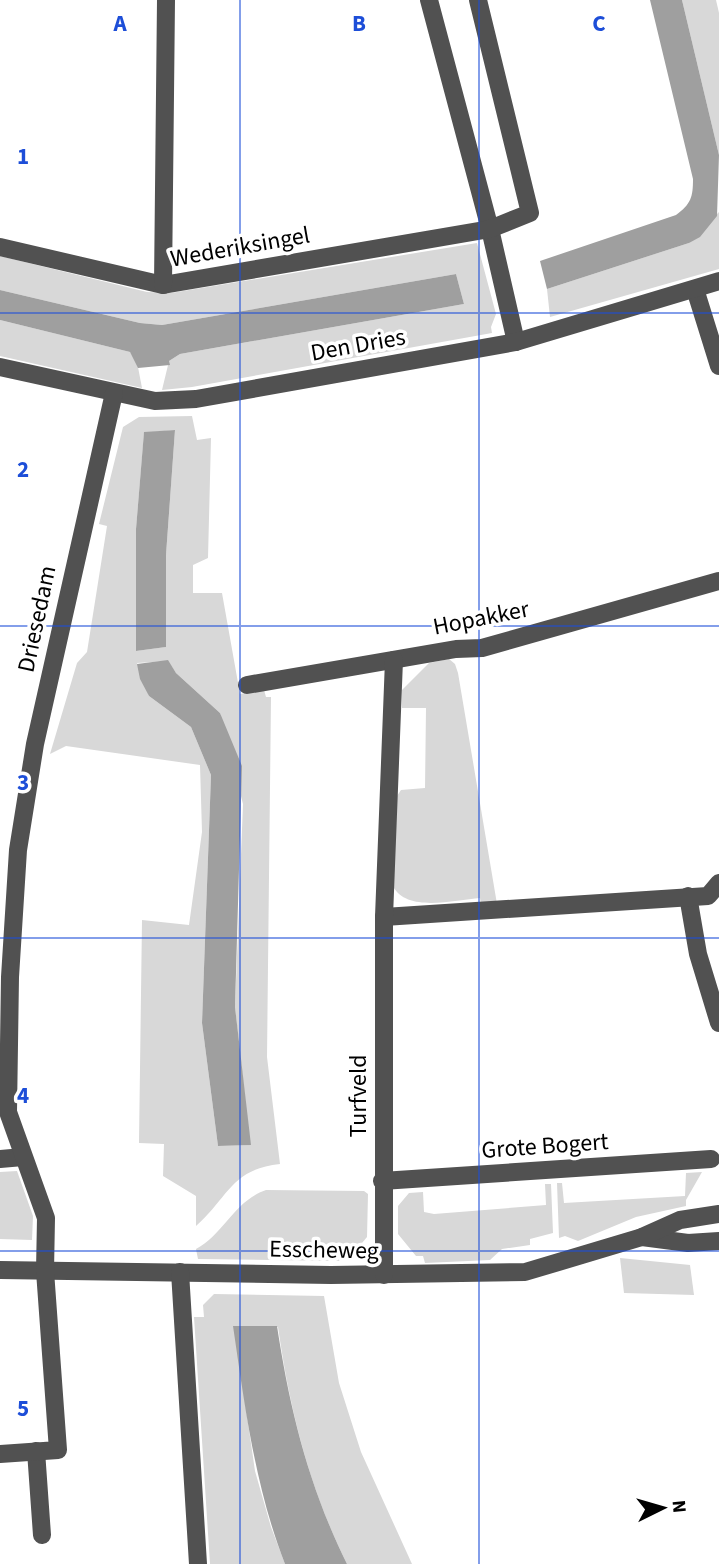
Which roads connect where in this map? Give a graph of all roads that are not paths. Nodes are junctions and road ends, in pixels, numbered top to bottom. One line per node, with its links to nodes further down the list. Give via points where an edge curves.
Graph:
1 (166, 0): 7 (street)
2 (429, 0): 4 (street)
3 (478, 0): 4 (street, Wederiksingel, via 530,213)
4 (490, 229): 7 (street, Wederiksingel); 9 (street)
5 (0, 247): 7 (street, Wederiksingel)
6 (719, 281): 8 (street, Den Dries)
7 (163, 285)
8 (695, 289): 9 (street, Den Dries); 10 (street)
9 (516, 342): 12 (street, Den Dries, via 196,399 155,401)
10 (719, 366)
11 (0, 367): 12 (street, Den Dries)
12 (114, 393): 19 (street, Driesedam, via 35,744)
13 (719, 581): 14 (street, Hopakker, via 494,645)
14 (394, 660): 15 (street, Hopakker); 18 (street, Turfveld)
15 (247, 685)
16 (719, 883): 17 (street, via 708,896)
17 (688, 896): 18 (street); 20 (street, via 698,954)
18 (384, 917): 24 (street, Turfveld)
19 (5, 975): 21 (street, Driesedam, via 8,1112)
20 (719, 1023)
21 (23, 1157): 22 (street); 29 (street, Driesedam, via 46,1218)
22 (0, 1159)
23 (711, 1159): 24 (street, Grote Bogert)
24 (382, 1181): 31 (street, Turfveld)
25 (719, 1214): 26 (street, Esscheweg, via 680,1220)
26 (642, 1237): 27 (street, Esscheweg, via 688,1244); 31 (street, Esscheweg, via 525,1272)
27 (719, 1241)
28 (0, 1270): 29 (street, Esscheweg)
29 (45, 1270): 30 (street, Esscheweg); 32 (street, Driesedam, via 58,1450)
30 (180, 1272): 31 (street, Esscheweg); 35 (street)
31 (384, 1275)
32 (36, 1451): 33 (street); 34 (street)
33 (0, 1454)
34 (42, 1535)
35 (198, 1564)

